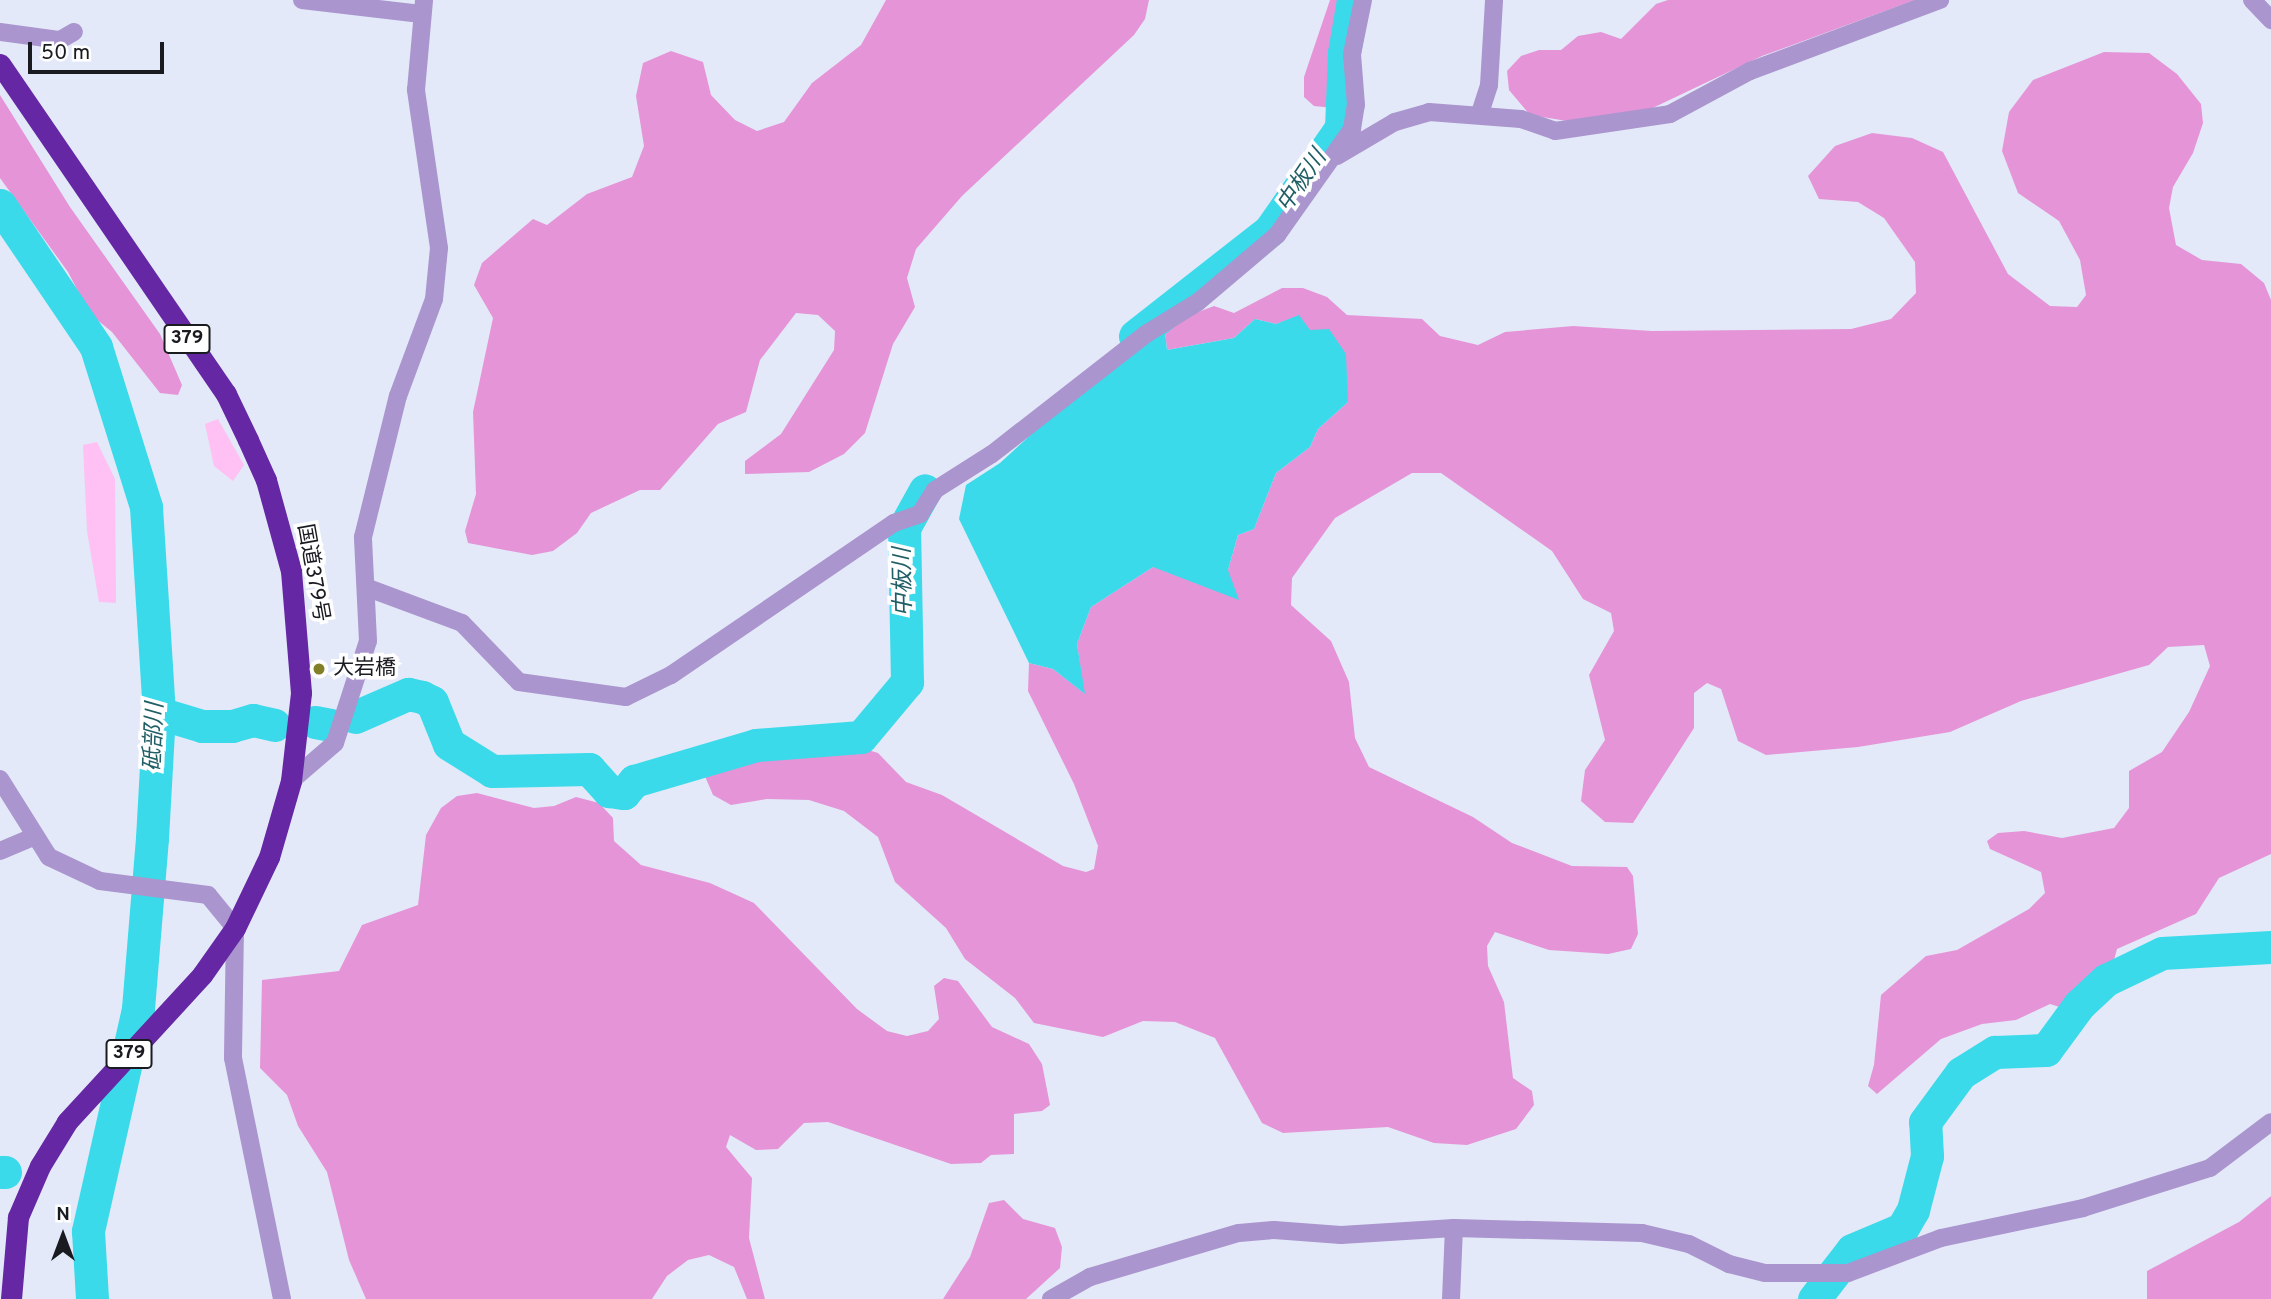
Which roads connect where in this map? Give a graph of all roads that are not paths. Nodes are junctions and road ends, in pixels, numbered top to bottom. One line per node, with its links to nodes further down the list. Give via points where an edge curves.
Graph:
1 (302, 0): 6 (street)
2 (1363, 0): 12 (street, via 1352,54 1356,105 1352,129)
3 (1494, 0): 11 (street, via 1489,85)
4 (1940, 0): 11 (street, via 1750,71 1670,114 1555,131)
5 (2252, 0): 7 (street)
6 (422, 7): 13 (street, via 416,90 439,248 434,299 398,396 363,537)
7 (2271, 20)
8 (0, 32): 9 (street, via 27,32 60,40)
9 (74, 32)
10 (0, 64): 15 (highway, 国道379号 / 379, via 226,394 266,480 297,605 301,693)
11 (1480, 113): 12 (street, via 1412,115)
12 (1334, 158): 13 (street, via 1277,235 1198,302 1146,334 992,454 935,490 920,514 894,523 701,656 626,697 519,682 462,623)
13 (368, 588): 15 (street, via 368,641 335,743)
14 (0, 779): 16 (street)
15 (291, 781): 18 (highway, 国道379号 / 379, via 269,857)
16 (33, 837): 17 (street); 18 (street, via 49,857 100,881 208,895)
17 (0, 851)
18 (235, 928): 21 (highway, 国道379号 / 379, via 174,1006 83,1103 40,1166 18,1217); 22 (street, via 233,1058)
19 (2271, 1122): 20 (street, via 2210,1168 2083,1208 1941,1238 1848,1273 1825,1276 1765,1273 1729,1264 1689,1244 1642,1233)
20 (1454, 1228): 23 (street, via 1340,1235 1274,1230 1238,1233 1090,1277); 24 (street)
21 (10, 1299)
22 (282, 1299)
23 (1051, 1299)
24 (1451, 1299)

